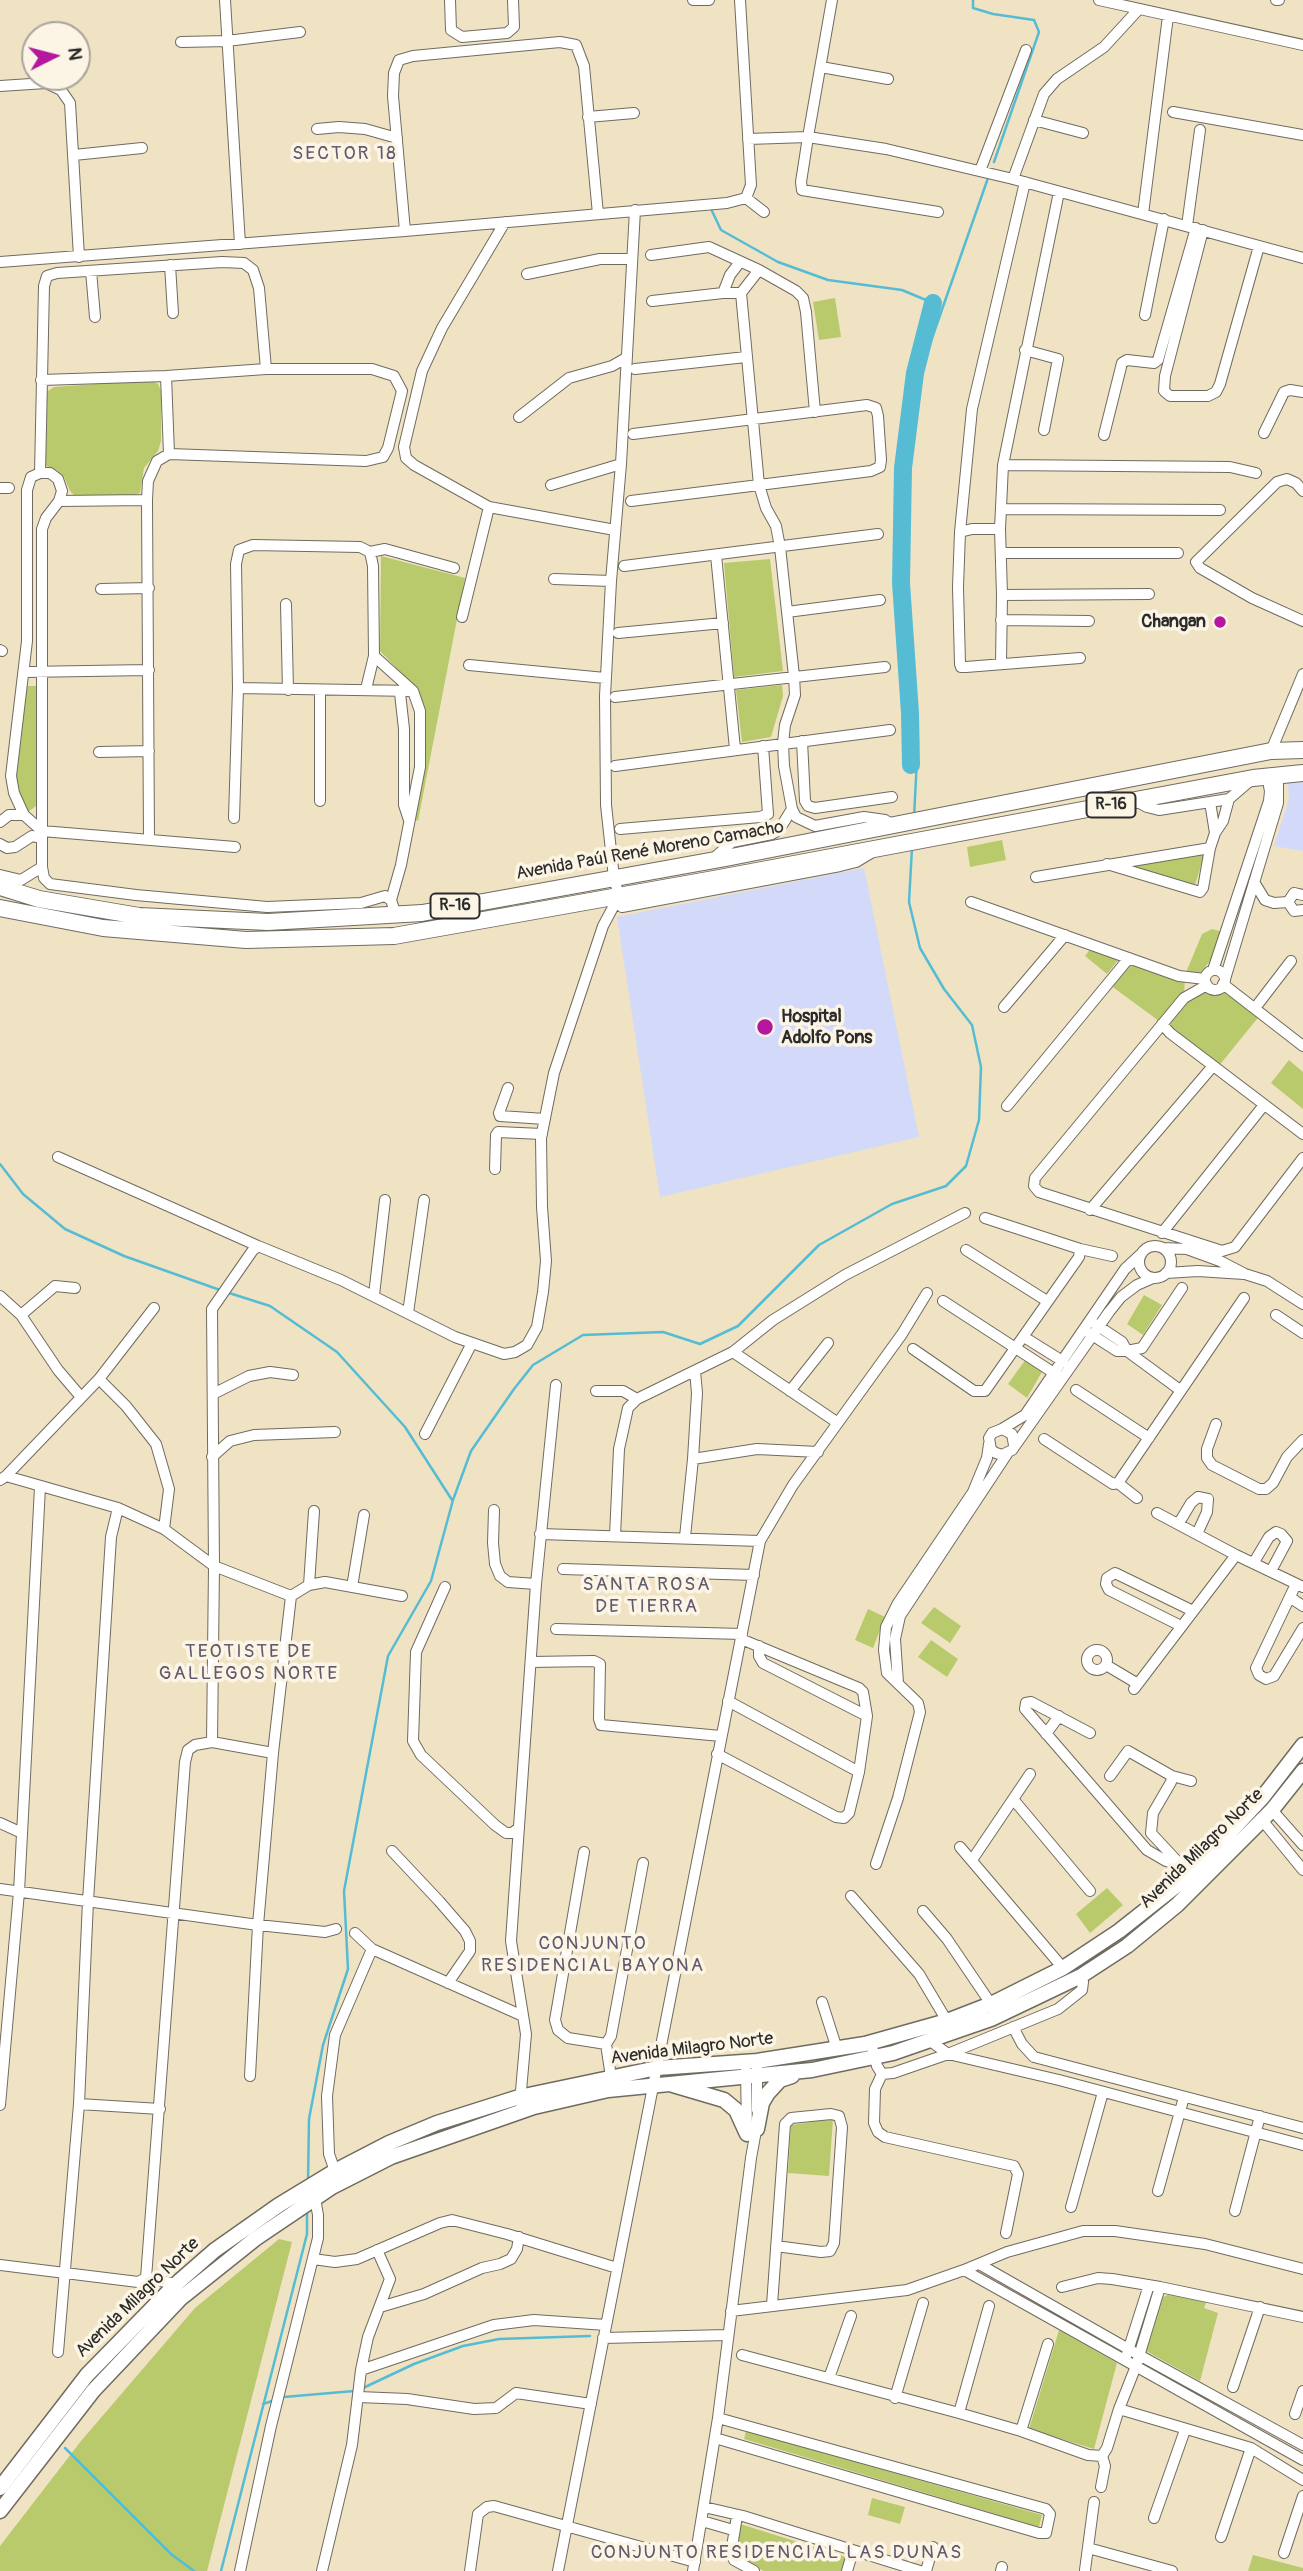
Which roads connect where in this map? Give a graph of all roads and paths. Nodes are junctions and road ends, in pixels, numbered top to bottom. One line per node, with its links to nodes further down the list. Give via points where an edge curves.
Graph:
1 (225, 0): 12 (street)
2 (450, 0): 3 (street, via 451,30 462,37 507,33 514,27)
3 (513, 0)
4 (709, 0): 8 (street)
5 (740, 0): 29 (street)
6 (832, 0): 16 (street)
7 (1099, 0): 9 (street)
8 (693, 1)
9 (1138, 10): 10 (street); 22 (street, via 1104,47 1057,79 1044,94)
10 (1168, 16): 14 (street); 41 (street)
11 (300, 32): 12 (street)
12 (228, 41): 13 (street); 46 (street)
13 (181, 42)
14 (1303, 45)
15 (1026, 50): 32 (street)
16 (821, 67): 17 (street); 27 (street)
17 (888, 79)
18 (0, 86): 31 (street, via 46,83 61,90 70,103)
19 (1173, 112): 26 (street)
20 (634, 113): 21 (street)
21 (588, 117): 28 (street, via 584,66 576,46 560,42 413,56 399,60 394,73); 40 (street)
22 (1034, 120): 25 (street); 33 (street)
23 (317, 128): 28 (street, via 365,130)
24 (1200, 130): 44 (street)
25 (1083, 133)
26 (1303, 135)
27 (808, 137): 29 (street); 32 (street); 39 (street, via 802,190)
28 (397, 138): 45 (street)
29 (748, 139): 36 (street, via 751,185)
30 (142, 148): 31 (street)
31 (74, 155): 49 (street)
32 (980, 171): 33 (street)
33 (1013, 179): 34 (street)
34 (1025, 182): 35 (street); 96 (street, via 972,409)
35 (1059, 192): 41 (street); 64 (street)
36 (746, 198): 37 (street); 38 (street)
37 (635, 210): 40 (street); 51 (street)
38 (764, 212)
39 (938, 212)
40 (597, 214): 43 (street)
41 (1143, 214): 42 (street)
42 (1164, 219): 44 (street); 62 (street)
43 (505, 222): 45 (street); 91 (street, via 422,371 404,447 414,465)
44 (1195, 228): 47 (street); 47 (street, via 1165,376 1164,391 1170,396 1216,392); 79 (street, via 1158,360 1122,363)
45 (405, 231): 46 (street)
46 (240, 244): 49 (street)
47 (1259, 246): 50 (street)
48 (651, 256): 53 (street, via 709,247)
49 (79, 257): 52 (street)
50 (1303, 258)
51 (632, 259): 57 (street, via 600,259); 66 (street)
52 (0, 262)
53 (740, 262): 55 (street); 58 (street)
54 (170, 265): 56 (street); 61 (street); 67 (street, via 244,263 253,270 259,288)
55 (759, 270): 59 (street); 73 (street, via 803,298)
56 (91, 271): 63 (street); 71 (street, via 47,276)
57 (527, 274)
58 (723, 293): 59 (street); 60 (street)
59 (741, 293): 65 (street)
60 (652, 301)
61 (173, 313)
62 (1145, 315)
63 (95, 317)
64 (1025, 350): 76 (street, via 1058,359); 82 (street)
65 (746, 357): 68 (street); 75 (street)
66 (626, 358): 74 (street, via 569,378); 81 (street)
67 (266, 369): 69 (street); 80 (street, via 372,369 394,376 402,391 383,457 366,461)
68 (635, 369)
69 (166, 376): 71 (street); 80 (street)
70 (1303, 378): 72 (street)
71 (41, 380): 83 (street)
72 (1301, 391): 77 (street, via 1290,390 1281,396)
73 (815, 412): 75 (street); 86 (street, via 867,405 876,408 880,467)
74 (519, 417)
75 (752, 420): 78 (street); 86 (street)
76 (1044, 430)
77 (1264, 433)
78 (633, 434)
79 (1104, 435)
80 (169, 453): 88 (street, via 157,461 148,481)
81 (621, 464): 85 (street); 95 (street)
82 (1003, 464): 84 (street, via 1230,467); 92 (street)
83 (40, 472): 89 (street, via 58,479); 127 (street, via 31,477 27,490)
84 (1256, 473)
85 (551, 485)
86 (759, 485): 90 (street); 98 (street)
87 (1303, 491): 117 (street, via 1296,482 1277,482 1196,562 1252,598)
88 (147, 500): 89 (street); 107 (street)
89 (59, 501): 125 (street, via 42,528)
90 (631, 501)
91 (489, 507): 95 (street); 114 (street)
92 (1002, 509): 93 (street); 94 (street)
93 (1220, 510)
94 (1000, 529): 96 (street); 100 (street)
95 (615, 530): 106 (street)
96 (960, 532): 122 (street, via 960,664)
97 (878, 534): 98 (street)
98 (780, 547): 102 (street); 113 (street)
99 (370, 552): 104 (street, via 385,550); 120 (street); 132 (street, via 360,547 280,545 239,550)
100 (1001, 553): 101 (street); 110 (street)
101 (1178, 553)
102 (716, 555): 103 (street); 118 (street)
103 (624, 566)
104 (454, 568)
105 (554, 579): 106 (street)
106 (611, 582): 130 (street)
107 (149, 588): 108 (street); 126 (street)
108 (101, 589)
109 (1149, 594): 110 (street)
110 (1002, 595): 115 (street)
111 (880, 600): 113 (street)
112 (286, 604): 134 (street)
113 (788, 612): 129 (street)
114 (462, 617)
115 (1001, 620): 116 (street); 122 (street)
116 (1089, 621)
117 (1303, 621)
118 (723, 623): 119 (street); 131 (street)
119 (618, 634)
120 (374, 656): 133 (street); 136 (street)
121 (1080, 658): 122 (street)
122 (1001, 664)
123 (469, 666): 130 (street)
124 (885, 667): 129 (street)
125 (43, 670): 126 (street); 127 (street); 166 (street)
126 (149, 670): 147 (street)
127 (25, 672): 159 (street, via 11,776)
128 (1303, 674): 148 (street)
129 (794, 676): 131 (street); 143 (street)
130 (605, 678): 176 (street, via 604,771)
131 (729, 685): 138 (street); 145 (street)
132 (237, 688): 134 (street); 160 (street)
133 (366, 689): 135 (street); 137 (street)
134 (288, 690): 135 (street)
135 (320, 690): 156 (street)
136 (413, 691): 137 (street); 141 (street)
137 (400, 693): 139 (street)
138 (615, 697)
139 (404, 729): 141 (street); 161 (street, via 404,806)
140 (890, 730): 142 (street)
141 (421, 732): 161 (street, via 420,767)
142 (802, 741): 143 (street); 153 (street, via 808,806)
143 (783, 743): 144 (street); 158 (street)
144 (763, 746): 145 (street); 164 (street, via 768,814)
145 (735, 749): 150 (street)
146 (1303, 750): 148 (main road, Avenida Paúl René Moreno Camacho / R-16)
147 (149, 751): 149 (street); 167 (street)
148 (1271, 751): 163 (main road, Avenida Paúl René Moreno Camacho / R-16)
149 (99, 752)
150 (615, 766)
151 (1303, 773): 152 (main road, R-16)
152 (1266, 776): 154 (street); 155 (main road, R-16); 177 (street, via 1269,801)
153 (892, 797)
154 (1230, 799): 157 (street); 165 (street)
155 (1135, 800): 157 (street, via 1159,810); 180 (main road, R-16)
156 (320, 801)
157 (1210, 802): 165 (street)
158 (792, 809): 163 (street, via 796,817 815,826 864,817); 171 (street, via 779,830 732,842)
159 (24, 815): 162 (street, via 9,815); 166 (street)
160 (233, 818)
161 (409, 820): 183 (street)
162 (0, 822)
163 (907, 822): 171 (main road, Avenida Paúl René Moreno Camacho / R-16)
164 (621, 829)
165 (1215, 833): 170 (street)
166 (42, 834): 167 (street); 168 (street, via 15,847); 173 (street)
167 (149, 839): 169 (street)
168 (0, 844)
169 (235, 847)
170 (1210, 848): 172 (street); 172 (street, via 1200,892)
171 (711, 860): 176 (main road, Avenida Paúl René Moreno Camacho / R-16)
172 (1107, 864): 175 (street)
173 (42, 867): 178 (street); 186 (street, via 50,884)
174 (0, 875): 178 (street)
175 (1036, 877)
176 (614, 878): 180 (street); 183 (main road, Avenida Paúl René Moreno Camacho / R-16, via 422,913)
177 (1249, 879): 182 (street, via 1265,900); 191 (street); 192 (street)
178 (12, 886): 186 (main road, Avenida Paúl René Moreno Camacho / R-16, via 40,899 139,916)
179 (1303, 895): 182 (street, via 1294,893)
180 (619, 896): 188 (main road, R-16, via 394,936); 203 (street, via 603,926 554,1073)
181 (971, 902): 187 (street)
182 (1289, 902): 185 (street, via 1294,911)
183 (393, 907): 186 (main road, Avenida Paúl René Moreno Camacho / R-16)
184 (0, 908): 188 (main road, R-16, via 103,928)
185 (1303, 910)
186 (267, 914): 188 (street)
187 (1065, 935): 189 (street); 194 (street)
188 (268, 940)
189 (1129, 958): 193 (street); 201 (street)
190 (1291, 961): 195 (street)
191 (1213, 970): 192 (street, via 1220,971); 193 (street, via 1206,974)
192 (1224, 981): 193 (street, via 1217,989); 195 (street)
193 (1206, 982): 196 (street)
194 (1004, 1007)
195 (1255, 1008): 197 (street)
196 (1161, 1024): 198 (street); 212 (street, via 1035,1178 1039,1192)
197 (1303, 1046)
198 (1213, 1066): 200 (street); 212 (street)
199 (508, 1088): 202 (street)
200 (1264, 1105): 206 (street); 215 (street)
201 (1007, 1106)
202 (500, 1116): 203 (street); 204 (street)
203 (545, 1119): 205 (street)
204 (498, 1132): 205 (street); 209 (street)
205 (542, 1134): 242 (street, via 546,1261 537,1327 527,1345 514,1352 504,1354)
206 (1303, 1134)
207 (58, 1157): 216 (street)
208 (1303, 1158): 215 (street, via 1235,1247 1222,1251)
209 (495, 1169)
210 (385, 1200): 228 (street)
211 (424, 1200): 235 (street)
212 (1090, 1210): 215 (street)
213 (965, 1213): 247 (street, via 845,1275 773,1320)
214 (985, 1218): 218 (street)
215 (1162, 1233)
216 (258, 1246): 228 (street); 258 (street, via 212,1309)
217 (1163, 1248): 220 (street, via 1146,1248); 222 (street, via 1170,1255); 223 (street, via 1186,1249)
218 (1080, 1249): 221 (street); 232 (street)
219 (966, 1250): 232 (street)
220 (1140, 1255): 224 (street, via 1142,1273); 238 (street)
221 (1112, 1256)
222 (1166, 1273): 223 (street); 224 (street)
223 (1245, 1274): 233 (street, via 1267,1281)
224 (1153, 1278): 239 (street, via 1121,1297)
225 (75, 1288): 236 (street, via 55,1286)
226 (1182, 1288): 246 (street, via 1142,1348)
227 (927, 1293): 261 (street)
228 (374, 1295): 235 (street)
229 (0, 1296): 236 (street)
230 (1244, 1298): 255 (street)
231 (943, 1301): 245 (street)
232 (1047, 1301): 241 (street)
233 (1303, 1304)
234 (154, 1308): 252 (street)
235 (408, 1313): 242 (street)
236 (22, 1315): 259 (street)
237 (1276, 1315): 240 (street)
238 (1086, 1324): 239 (street); 248 (street)
239 (1096, 1331): 246 (street, via 1122,1342); 248 (street)
240 (1303, 1333)
241 (1024, 1337): 245 (street); 248 (street)
242 (472, 1343): 265 (street)
243 (828, 1343): 257 (street)
244 (913, 1349): 245 (street, via 974,1391 985,1391)
245 (1015, 1350): 251 (street)
246 (1127, 1351): 255 (street)
247 (733, 1352): 249 (street); 257 (street)
248 (1066, 1363): 251 (street)
249 (695, 1371): 260 (street); 274 (street)
250 (293, 1374): 258 (street, via 249,1376)
251 (1057, 1375): 263 (street, via 1025,1415); 270 (street)
252 (99, 1379): 259 (street); 285 (street, via 156,1444 169,1489)
253 (556, 1385): 286 (street)
254 (1076, 1390): 266 (street)
255 (1180, 1390): 266 (street)
256 (596, 1391): 260 (street, via 623,1391)
257 (790, 1391): 261 (street)
258 (213, 1394): 273 (street)
259 (81, 1397): 275 (street)
260 (637, 1399): 288 (street, via 628,1408 619,1449)
261 (838, 1423): 271 (street)
262 (1216, 1424): 268 (street, via 1206,1458 1259,1489 1273,1483)
263 (1002, 1429): 269 (street, via 992,1433); 270 (street, via 1012,1434)
264 (335, 1432): 273 (street, via 254,1435 230,1441)
265 (425, 1434)
266 (1149, 1438): 276 (street)
267 (1044, 1439): 276 (street, via 1113,1485)
268 (1303, 1440)
269 (989, 1444): 272 (street, via 996,1453); 308 (street, via 972,1492 898,1603)
270 (1014, 1445): 272 (street)
271 (818, 1452): 274 (street, via 758,1449); 290 (street)
272 (1007, 1454): 308 (street)
273 (212, 1457): 293 (street)
274 (693, 1459): 289 (street)
275 (3, 1478): 277 (street)
276 (1118, 1483): 278 (street)
277 (40, 1487): 279 (street); 335 (street)
278 (1137, 1498)
279 (118, 1508): 285 (street); 350 (street, via 111,1537)
280 (494, 1510): 297 (street, via 493,1543 500,1576 508,1582)
281 (314, 1511): 298 (street)
282 (1157, 1513): 284 (street)
283 (364, 1515): 300 (street)
284 (1179, 1524): 287 (street); 287 (street, via 1191,1503 1198,1497 1208,1499)
285 (164, 1528): 293 (street)
286 (540, 1534): 288 (street); 297 (street)
287 (1197, 1534): 291 (street)
288 (615, 1536): 289 (street)
289 (685, 1537): 290 (street)
290 (760, 1541): 296 (street)
291 (1236, 1555): 292 (street); 306 (street)
292 (1254, 1562): 295 (street); 295 (street, via 1269,1537 1281,1534 1287,1541)
293 (214, 1566): 302 (street); 321 (street)
294 (563, 1569): 296 (street)
295 (1271, 1571): 299 (street)
296 (754, 1575): 311 (street)
297 (536, 1584): 313 (street)
298 (309, 1585): 300 (street, via 325,1582); 302 (street)
299 (1300, 1586): 304 (street)
300 (352, 1587): 303 (street)
301 (445, 1587): 334 (street, via 416,1652 413,1741 421,1755 495,1825 506,1833)
302 (291, 1596): 323 (street)
303 (402, 1596)
304 (1291, 1598): 305 (street); 309 (street, via 1256,1668 1259,1675 1266,1679 1274,1676)
305 (1303, 1606)
306 (1193, 1611): 307 (street); 307 (street, via 1115,1573 1107,1578 1109,1590)
307 (1181, 1626): 314 (street, via 1136,1686)
308 (892, 1628): 342 (street, via 887,1673 918,1703 920,1712)
309 (1303, 1628)
310 (556, 1629): 311 (street)
311 (742, 1636): 312 (street); 315 (street)
312 (760, 1646): 316 (street, via 764,1663); 316 (street, via 859,1688)
313 (531, 1662): 320 (street, via 600,1664 599,1719 606,1727); 334 (street)
314 (1106, 1665)
315 (728, 1700): 320 (street); 326 (street)
316 (867, 1716): 326 (street)
317 (1059, 1716): 318 (street); 319 (street); 319 (street, via 1026,1703 1025,1709)
318 (1090, 1733)
319 (1046, 1734): 343 (street, via 1147,1850)
320 (721, 1736): 324 (street)
321 (212, 1742): 323 (street); 352 (street, via 188,1750 185,1762)
322 (1303, 1745): 345 (main road, Avenida Milagro Norte, via 1254,1807)
323 (273, 1753): 353 (street)
324 (717, 1754): 326 (street, via 836,1817 849,1813); 372 (street)
325 (1303, 1771): 332 (main road, Avenida Milagro Norte)
326 (859, 1772)
327 (1030, 1774): 331 (street)
328 (1110, 1776): 329 (street, via 1128,1751)
329 (1172, 1776): 330 (street); 343 (street, via 1153,1813 1151,1833)
330 (1191, 1781)
331 (1013, 1800): 340 (street); 347 (street)
332 (1267, 1815): 336 (street); 344 (street); 358 (main road, Avenida Milagro Norte, via 1177,1905)
333 (0, 1823): 335 (street)
334 (519, 1828): 362 (street, via 511,1941)
335 (22, 1833): 348 (street)
336 (1303, 1844)
337 (961, 1847): 340 (street)
338 (392, 1851): 359 (street, via 470,1941 470,1951)
339 (584, 1852): 367 (street, via 555,2020 558,2031 568,2038)
340 (972, 1860): 357 (street)
341 (643, 1864): 367 (street)
342 (876, 1864)
343 (1178, 1864): 345 (street)
344 (1303, 1870)
345 (1190, 1875): 357 (main road, Avenida Milagro Norte)
346 (0, 1889): 348 (street)
347 (1090, 1891)
348 (19, 1892): 350 (street); 384 (street)
349 (851, 1896): 363 (street, via 919,1974)
350 (88, 1901): 352 (street); 382 (street)
351 (923, 1911): 361 (street)
352 (174, 1913): 353 (street); 385 (street)
353 (258, 1924): 354 (street); 376 (street)
354 (336, 1929)
355 (355, 1933): 356 (street)
356 (372, 1949): 359 (street); 392 (street, via 335,2035 327,2096 329,2154)
357 (1063, 1968): 361 (main road, Avenida Milagro Norte)
358 (1081, 1976): 364 (street, via 1082,1990 1076,1997); 365 (main road, Avenida Milagro Norte, via 991,2019)
359 (448, 1983): 362 (street)
360 (822, 2002): 368 (street)
361 (991, 2004): 363 (main road, Avenida Milagro Norte)
362 (523, 2016): 383 (street, via 526,2034)
363 (947, 2021): 366 (main road, Avenida Milagro Norte)
364 (1013, 2028): 369 (street); 371 (street, via 1034,2057)
365 (929, 2040): 369 (street); 370 (main road, Avenida Milagro Norte)
366 (871, 2043): 368 (main road, Avenida Milagro Norte); 370 (street)
367 (606, 2044): 377 (street)
368 (837, 2049): 373 (main road, Avenida Milagro Norte)
369 (948, 2053): 375 (street); 378 (street)
370 (875, 2057): 374 (main road, Avenida Milagro Norte); 375 (street)
371 (1064, 2065): 378 (street); 381 (street)
372 (657, 2068): 373 (main road, Avenida Milagro Norte); 377 (main road, Avenida Milagro Norte); 379 (street)
373 (751, 2069): 374 (main road, Avenida Milagro Norte); 379 (main road, Avenida Milagro Norte); 389 (street)
374 (812, 2070): 389 (main road, via 780,2080 762,2103)
375 (882, 2074): 397 (street, via 874,2089 878,2133 1014,2166 1018,2174)
376 (250, 2076)
377 (611, 2077): 383 (main road, Avenida Milagro Norte)
378 (1059, 2080): 380 (street)
379 (661, 2084): 383 (main road, Avenida Milagro Norte); 389 (main road, via 724,2100); 404 (street)
380 (1103, 2092): 386 (street); 395 (street)
381 (1184, 2096): 386 (street); 387 (street)
382 (79, 2104): 385 (street); 407 (street)
383 (520, 2104): 392 (main road, Avenida Milagro Norte, via 437,2123); 394 (main road, Avenida Milagro Norte, via 391,2157)
384 (0, 2105)
385 (160, 2109): 409 (street)
386 (1179, 2112): 390 (street); 393 (street)
387 (1260, 2116): 388 (street); 390 (street)
388 (1303, 2128)
389 (752, 2132): 419 (street)
390 (1255, 2133): 391 (street); 396 (street)
391 (1303, 2146)
392 (335, 2171): 411 (main road, Avenida Milagro Norte, via 226,2242)
393 (1158, 2191)
394 (315, 2198): 401 (street, via 318,2238); 458 (main road, Avenida Milagro Norte, via 181,2298 93,2391)
395 (1071, 2207)
396 (1235, 2211)
397 (1006, 2233)
398 (519, 2237): 400 (street, via 452,2220); 404 (street); 418 (street, via 511,2259)
399 (776, 2246): 399 (street, via 785,2124 791,2118 839,2116 842,2127 830,2251); 415 (street)
400 (377, 2250): 401 (street, via 346,2262); 418 (street, via 390,2278)
401 (313, 2259): 471 (street)
402 (979, 2263): 405 (street, via 1046,2239 1104,2231 1205,2244); 406 (street); 408 (street)
403 (0, 2265): 407 (street)
404 (617, 2268): 422 (street)
405 (1303, 2269)
406 (964, 2270): 410 (street); 415 (street, via 907,2290)
407 (65, 2271): 409 (street, via 138,2282); 426 (street)
408 (992, 2271): 410 (street); 428 (street)
409 (146, 2278): 411 (street)
410 (983, 2280): 428 (street)
411 (176, 2284): 453 (main road, Avenida Milagro Norte, via 87,2375)
412 (1155, 2286): 413 (street, via 1098,2278); 417 (street); 428 (street); 429 (street)
413 (1062, 2287)
414 (923, 2303): 435 (street)
415 (772, 2305): 419 (street)
416 (989, 2306): 438 (street)
417 (1260, 2307): 421 (street); 432 (street)
418 (380, 2308): 430 (street)
419 (731, 2311): 423 (street)
420 (851, 2316): 431 (street)
421 (1303, 2317)
422 (606, 2325): 424 (street); 430 (street, via 534,2320 494,2325)
423 (727, 2336): 424 (street); 440 (street)
424 (603, 2338): 436 (street)
425 (1048, 2344): 442 (street)
426 (58, 2352)
427 (742, 2355): 431 (street)
428 (1126, 2355): 429 (street)
429 (1137, 2361): 437 (street); 444 (street); 447 (street)
430 (361, 2370): 434 (street)
431 (829, 2378): 435 (street)
432 (1233, 2387)
433 (1303, 2391): 439 (street)
434 (359, 2397): 436 (street, via 474,2409 496,2408 516,2393); 472 (street)
435 (895, 2398): 438 (street)
436 (591, 2404): 462 (street)
437 (1118, 2409): 441 (street); 446 (street)
438 (960, 2413): 442 (street)
439 (1295, 2414)
440 (718, 2418): 443 (street); 448 (street)
441 (1185, 2430): 445 (street); 460 (street)
442 (1021, 2431): 446 (street)
443 (715, 2438): 451 (street); 457 (street)
444 (1303, 2445)
445 (1251, 2448): 450 (street); 464 (street)
446 (1101, 2456): 452 (street, via 1105,2466)
447 (1303, 2460)
448 (878, 2464): 449 (street); 451 (street, via 869,2473)
449 (909, 2472): 454 (street, via 912,2483); 454 (street, via 1046,2509 1046,2533)
450 (1303, 2480)
451 (870, 2483): 454 (street)
452 (1101, 2487)
453 (0, 2488)
454 (903, 2493)
455 (1303, 2496): 468 (street)
456 (1094, 2501): 466 (street)
457 (704, 2507): 459 (street); 461 (street)
458 (0, 2511)
459 (737, 2516): 463 (street); 467 (street)
460 (1154, 2518)
461 (702, 2521): 463 (street); 469 (street)
462 (567, 2528): 469 (street); 473 (street, via 487,2507 478,2514); 474 (street)
463 (733, 2530): 475 (street, via 733,2560)
464 (1221, 2537)
465 (933, 2547): 478 (street)
466 (1088, 2548): 470 (street); 479 (street)
467 (853, 2551): 476 (street); 477 (street)
468 (1284, 2553)
469 (694, 2567)
470 (1085, 2570)
471 (240, 2571)
472 (322, 2571)
473 (470, 2571)
474 (558, 2571)
475 (754, 2571)
476 (847, 2571)
477 (920, 2571)
478 (926, 2571)
479 (1172, 2571)

